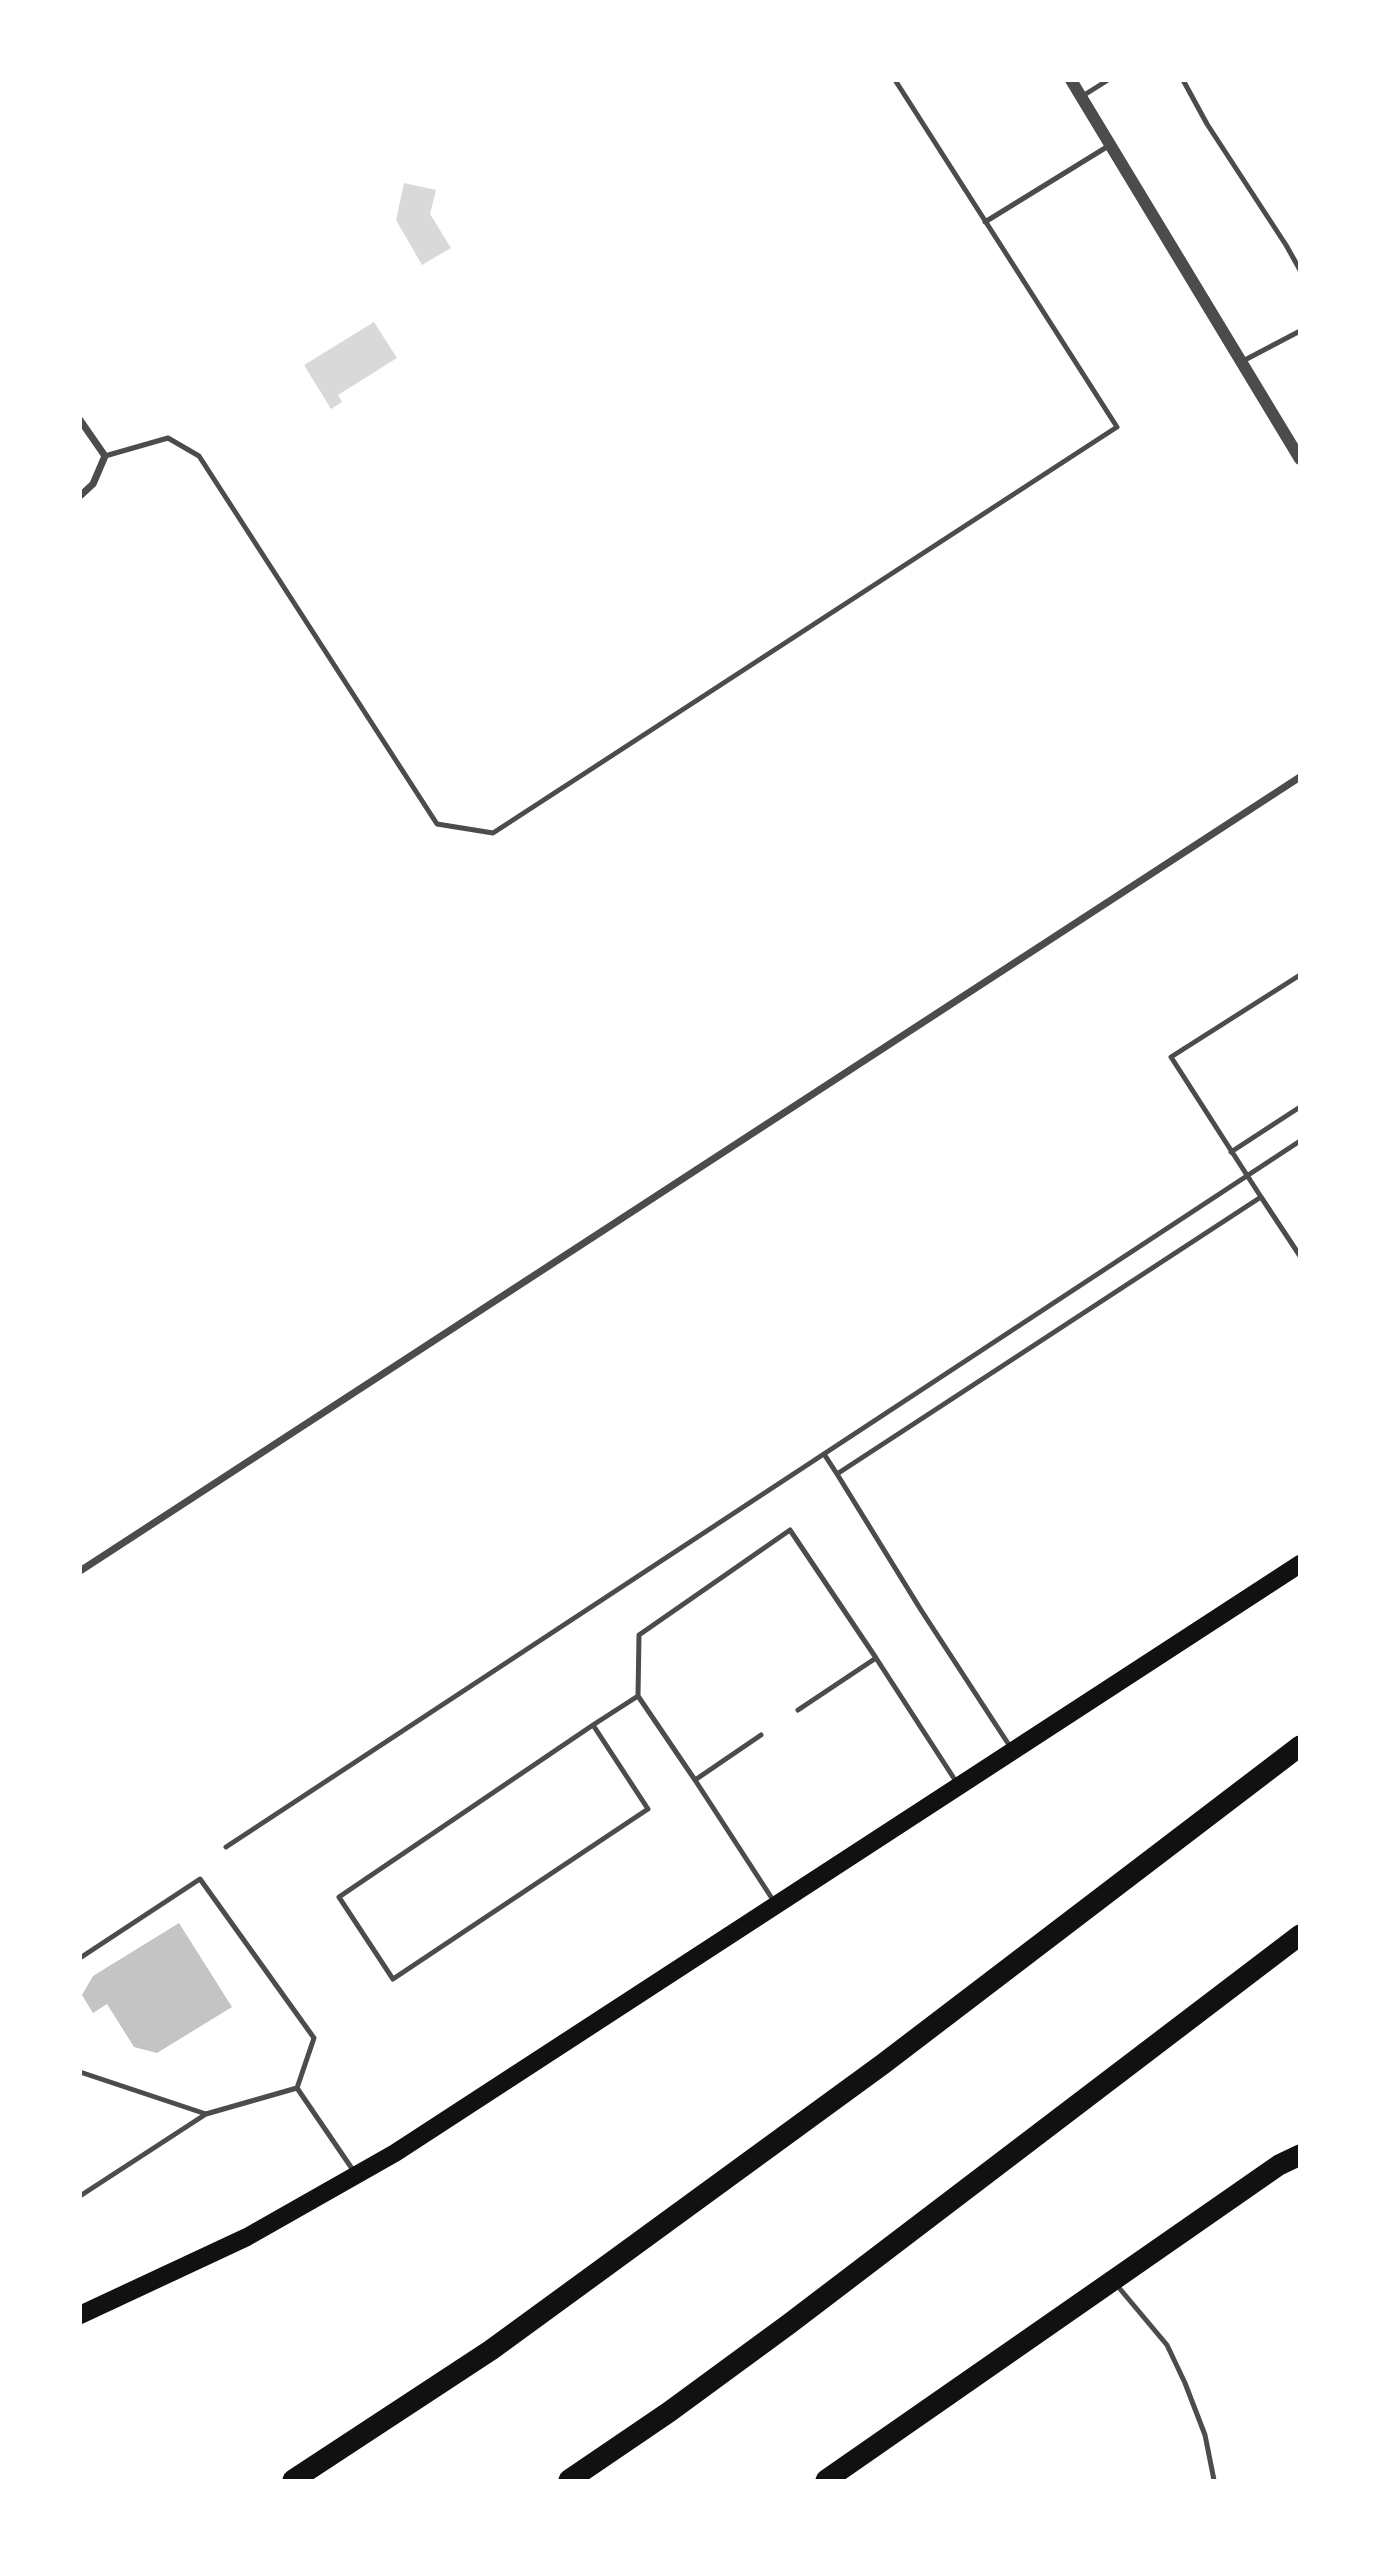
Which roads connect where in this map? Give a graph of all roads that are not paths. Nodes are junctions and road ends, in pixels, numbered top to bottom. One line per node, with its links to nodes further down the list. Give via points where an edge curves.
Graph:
1 (895, 80): 7 (lane)
2 (1071, 80): 5 (street)
3 (1108, 80): 5 (lane)
4 (1183, 80): 8 (lane)
5 (1081, 97): 6 (street)
6 (1110, 145): 7 (lane); 10 (street)
7 (985, 222): 12 (lane, via 1117,427 493,833 437,824 199,456 168,438)
8 (1300, 270)
9 (1300, 331): 10 (lane)
10 (1241, 362): 13 (street)
11 (80, 419): 12 (street)
12 (105, 456): 14 (street, via 93,484)
13 (1300, 459)
14 (80, 496)
15 (1300, 777): 26 (street)
16 (1300, 975): 19 (lane, via 1171,1058)
17 (1300, 1107): 19 (lane)
18 (1300, 1141): 20 (lane)
19 (1231, 1152): 20 (lane)
20 (1247, 1176): 21 (lane); 23 (lane)
21 (1261, 1197): 22 (lane); 24 (lane)
22 (1300, 1256)
23 (824, 1454): 24 (lane); 36 (lane)
24 (837, 1474): 33 (lane)
25 (1300, 1564): 33 (main road)
26 (80, 1571)
27 (876, 1658): 28 (lane, via 790,1530 639,1635); 29 (lane); 35 (lane)
28 (638, 1696): 30 (lane); 34 (lane)
29 (798, 1710)
30 (593, 1725): 30 (lane, via 339,1897 393,1979 648,1809)
31 (761, 1735): 34 (lane)
32 (1300, 1746): 48 (highway, via 872,2072 491,2350)
33 (1013, 1750): 35 (main road)
34 (695, 1780): 37 (lane)
35 (958, 1786): 37 (main road)
36 (226, 1847)
37 (776, 1904): 44 (main road)
38 (1300, 1936): 49 (highway, via 800,2315)
39 (80, 1958): 41 (lane, via 200,1878 314,2038)
40 (80, 2072): 42 (lane)
41 (297, 2088): 42 (lane); 44 (lane)
42 (206, 2114): 45 (lane)
43 (1300, 2155): 46 (highway)
44 (356, 2174): 47 (main road, via 247,2237)
45 (80, 2196)
46 (1113, 2281): 50 (highway); 51 (lane, via 1167,2345 1205,2435)
47 (80, 2315)
48 (293, 2480)
49 (569, 2480)
50 (826, 2480)
51 (1214, 2480)

